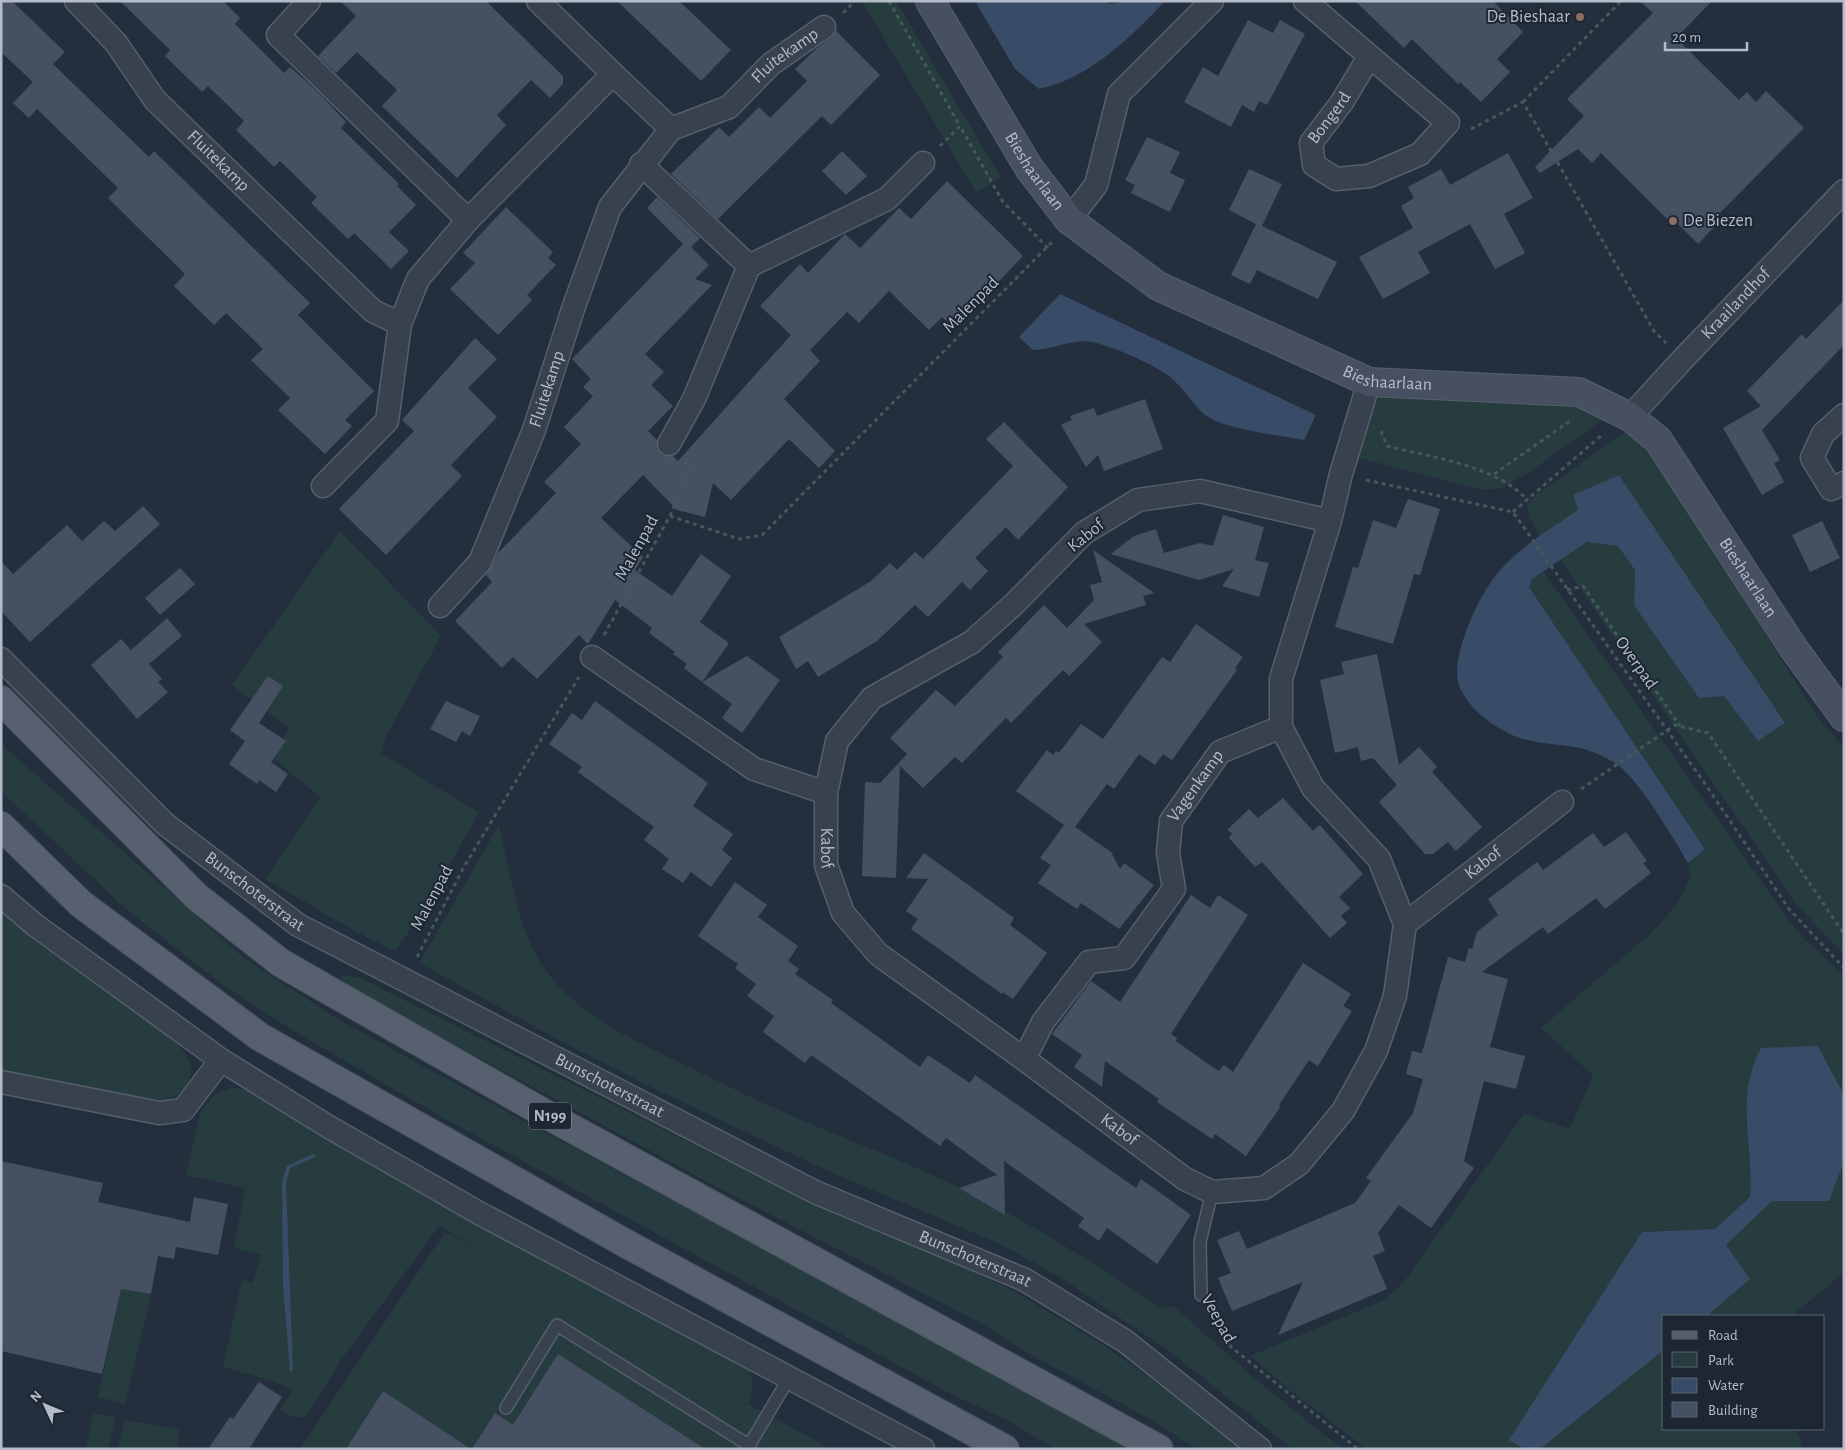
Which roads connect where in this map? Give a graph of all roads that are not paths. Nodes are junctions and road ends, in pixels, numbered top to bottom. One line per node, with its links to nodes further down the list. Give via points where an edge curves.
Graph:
1 (76, 1): 17 (street, Fluitekamp, via 116,43 155,100 373,311)
2 (309, 1): 14 (street, via 278,35)
3 (538, 1): 9 (street)
4 (930, 1): 15 (street, Bieshaarlaan, via 1029,168)
5 (1212, 1): 15 (street, via 1119,94 1096,185)
6 (1305, 1): 8 (street)
7 (824, 27): 10 (street, Fluitekamp, via 771,64 730,107)
8 (1369, 57): 8 (street, Bongerd, via 1342,102 1311,143 1314,165 1336,179 1369,176 1420,154 1448,123)
9 (613, 74): 10 (street); 14 (street)
10 (671, 128): 12 (street, Fluitekamp)
11 (923, 163): 16 (street, via 887,199)
12 (641, 164): 16 (street); 25 (street, Fluitekamp, via 610,207 534,430 480,562)
13 (1844, 191): 20 (street, Kraailandhof)
14 (468, 220): 17 (street, via 418,279)
15 (1069, 220): 18 (street, Bieshaarlaan, via 1158,286)
16 (749, 266): 21 (street, via 694,400)
17 (400, 324): 23 (street, via 387,421)
18 (1369, 382): 20 (street, Bieshaarlaan, via 1579,392); 24 (street)
19 (1844, 415): 22 (street, via 1823,434 1812,458 1831,489)
20 (1630, 417): 29 (street, Bieshaarlaan, via 1658,440 1794,649)
21 (669, 444)
22 (1844, 483)
23 (323, 486)
24 (1330, 521): 30 (street, via 1281,679); 31 (street, Kabof, via 1200,491 1138,500 1084,533 972,642 872,698 837,740)
25 (440, 606)
26 (592, 657): 31 (street, via 754,769)
27 (1, 659): 47 (street, Bunschoterstraat, via 165,824 298,925 816,1192 1025,1280 1126,1342)
28 (1, 700): 46 (main road, Bunschoterstraat / N199, via 197,897 281,963 549,1116)
29 (1844, 716)
30 (1281, 727): 35 (street, via 1313,788 1379,859); 36 (street, Vagenkamp, via 1220,752 1171,821 1168,853 1174,888 1124,958 1089,962 1043,1022)
31 (826, 793): 36 (street, Kabof, via 826,865 843,913 878,954)
32 (1562, 802): 35 (street, Kabof)
33 (1, 826): 45 (main road, via 81,904 260,1037 624,1244)
34 (1, 896): 37 (street, via 69,950)
35 (1404, 924): 39 (street, via 1395,996 1376,1051 1343,1112 1299,1164 1264,1188)
36 (1024, 1059): 39 (street, Kabof, via 1185,1179)
37 (221, 1060): 38 (street, via 182,1110 159,1114); 41 (street, via 397,1167)
38 (1, 1082)
39 (1212, 1192): 40 (lane, Veepad, via 1200,1242)
40 (1201, 1295)
41 (789, 1378): 43 (lane); 44 (street)
42 (506, 1408): 43 (lane, via 557,1325)
43 (748, 1447)
44 (923, 1449)
45 (1005, 1449)
46 (1159, 1449)
47 (1260, 1449)

